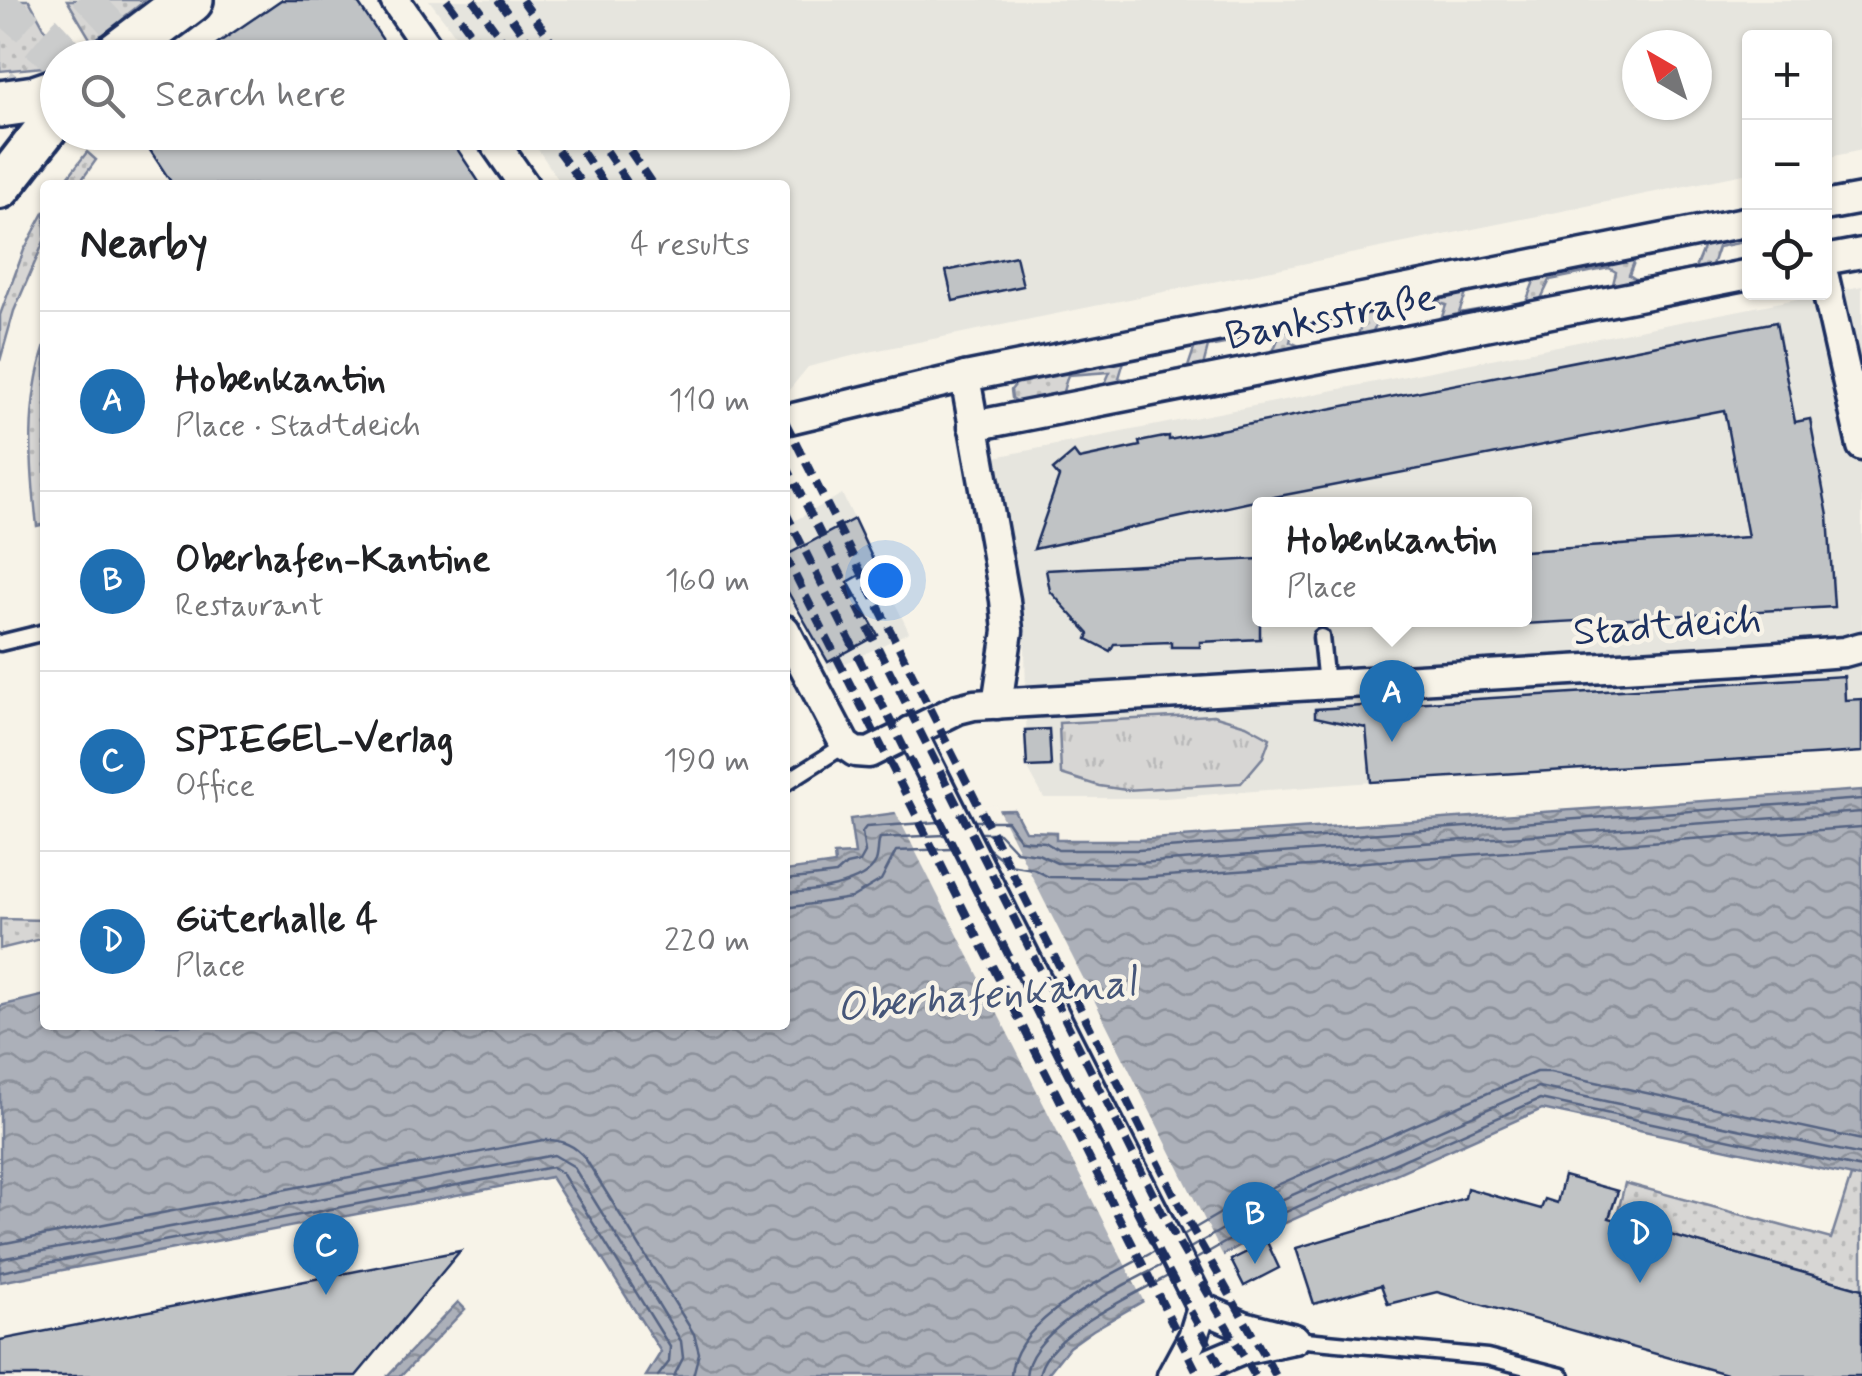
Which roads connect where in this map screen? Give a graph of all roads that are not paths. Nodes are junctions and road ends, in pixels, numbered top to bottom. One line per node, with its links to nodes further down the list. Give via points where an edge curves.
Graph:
1 (190, 0): 3 (main road)
2 (395, 0): 4 (street)
3 (137, 40)
4 (423, 40)
5 (40, 98): 6 (main road)
6 (0, 104)
7 (40, 136): 10 (main road)
8 (500, 150): 9 (street)
9 (521, 180)
10 (0, 188)
11 (1862, 199): 12 (street)
12 (1832, 205)
13 (1742, 223): 18 (street, Banksstraße)
14 (1862, 252): 15 (street)
15 (1832, 258)
16 (1742, 276): 20 (street, Banksstraße)
17 (1829, 300): 21 (street)
18 (965, 378): 19 (street, Banksstraße); 20 (street)
19 (790, 419)
20 (973, 426): 28 (street, via 1008,631)
21 (1862, 446)
22 (40, 633): 25 (lane)
23 (1320, 637): 27 (lane)
24 (790, 638): 30 (street)
25 (0, 643)
26 (1862, 647): 27 (street, Stadtdeich)
27 (1326, 684): 28 (street, Stadtdeich)
28 (997, 704): 29 (street, Stadtdeich, via 958,710)
29 (912, 731): 30 (street, Stadtdeich); 32 (street)
30 (857, 749): 31 (lane)
31 (790, 781)
32 (1202, 1308): 33 (street); 35 (street)
33 (1295, 1339): 34 (lane); 35 (street, via 1242,1350)
34 (1487, 1357): 36 (lane); 37 (lane)
35 (1176, 1376)
36 (1504, 1376)
37 (1562, 1376)

